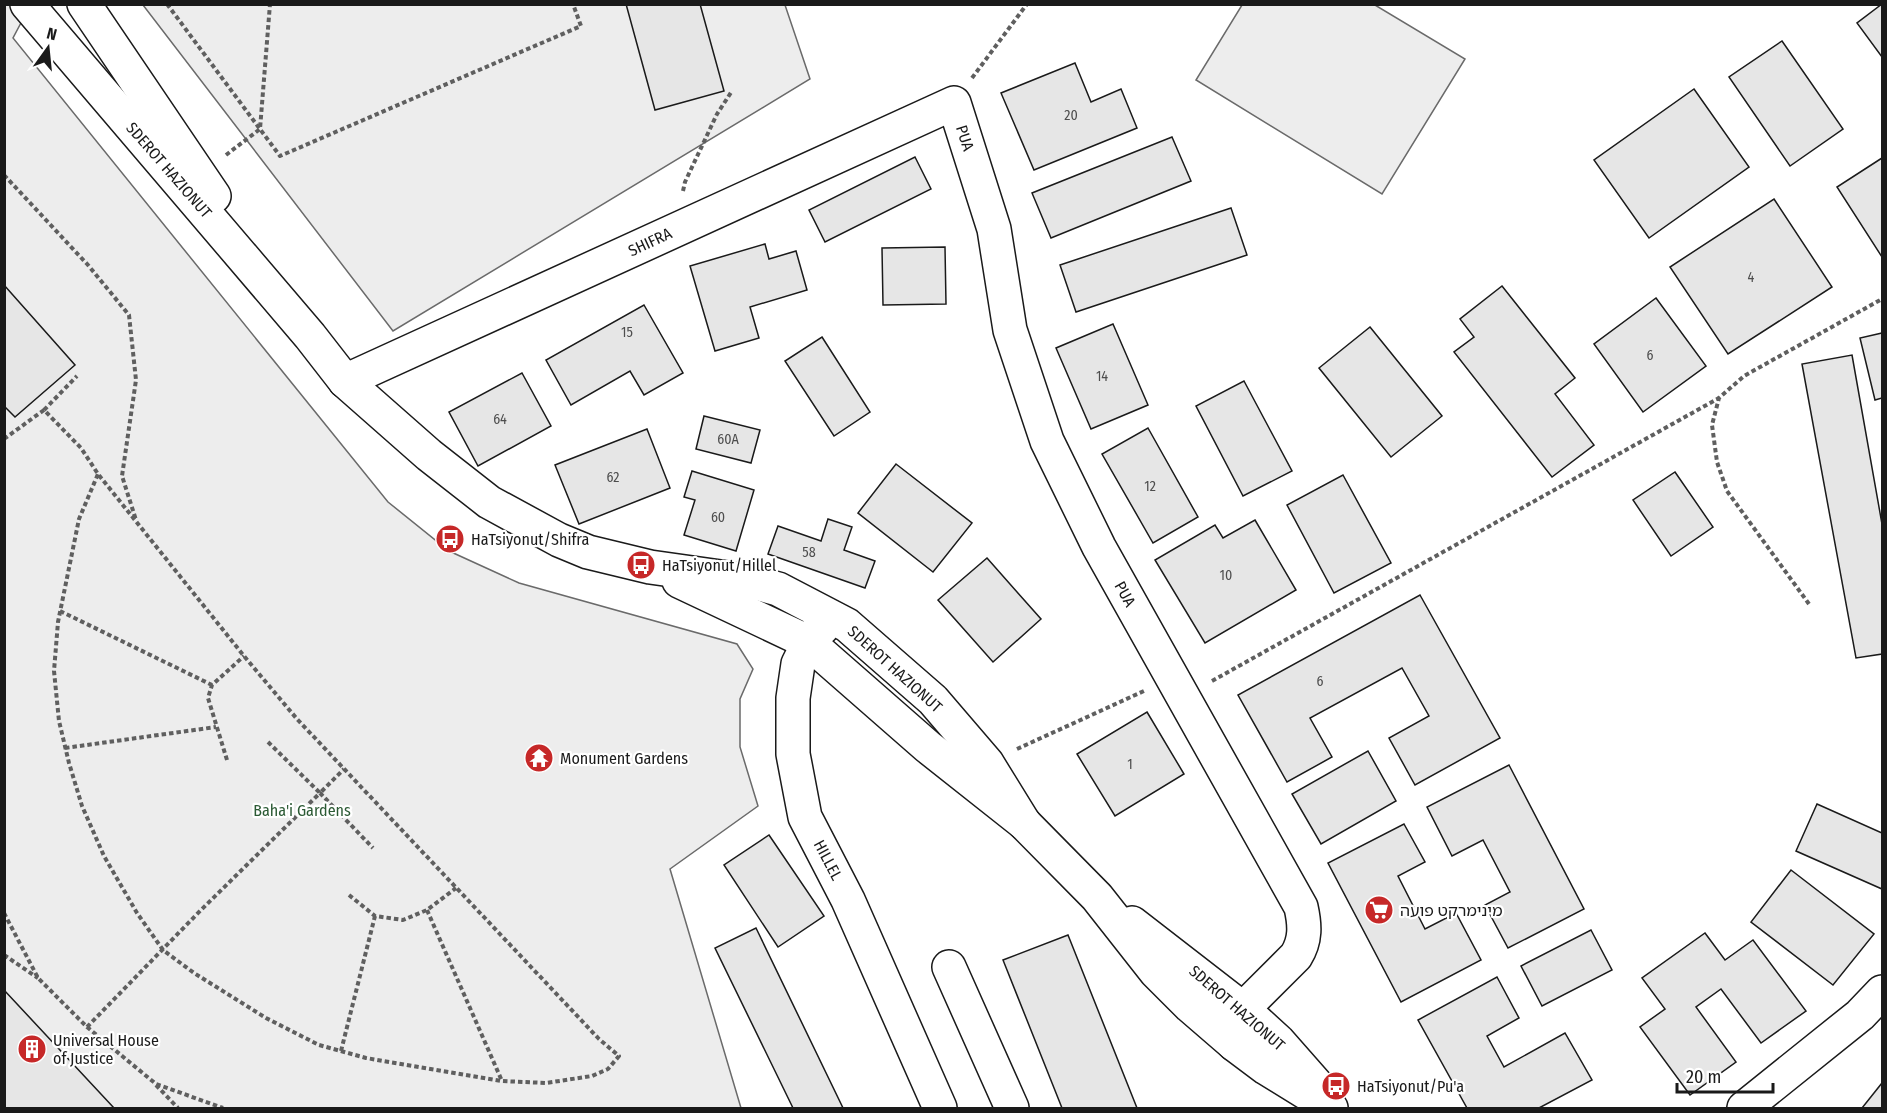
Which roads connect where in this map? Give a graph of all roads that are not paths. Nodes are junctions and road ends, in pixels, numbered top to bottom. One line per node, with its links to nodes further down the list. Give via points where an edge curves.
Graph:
1 (27, 4): 4 (street, SDEROT HAZIONUT)
2 (84, 4): 4 (street, SDEROT HAZIONUT)
3 (954, 103): 5 (street, SHIFRA); 13 (street, PUA, via 994,229 1010,330 1047,441 1099,547 1301,907 1302,945 1296,956)
4 (310, 336): 5 (street, SDEROT HAZIONUT)
5 (345, 381): 6 (street, SDEROT HAZIONUT, via 489,502 588,552)
6 (650, 567): 7 (street, SDEROT HAZIONUT, via 778,589); 8 (street, SDEROT HAZIONUT)
7 (848, 626): 8 (street, via 826,626); 9 (street, SDEROT HAZIONUT, via 933,700 987,763)
8 (808, 642): 9 (street, SDEROT HAZIONUT, via 928,747); 15 (street, HILLEL, via 798,664 793,698 793,754 805,817 848,900)
9 (1024, 823): 10 (street, SDEROT HAZIONUT)
10 (1097, 897): 13 (street, SDEROT HAZIONUT); 14 (street, SDEROT HAZIONUT, via 1156,972)
11 (949, 967): 16 (street)
12 (1882, 992): 19 (street, via 1860,1015)
13 (1243, 1009): 14 (street, PUA, via 1235,1025); 18 (street, SDEROT HAZIONUT, via 1278,1041)
14 (1234, 1044): 17 (street, SDEROT HAZIONUT)
15 (940, 1108)
16 (1012, 1108)
17 (1331, 1108)
18 (1338, 1108)
19 (1744, 1108)

